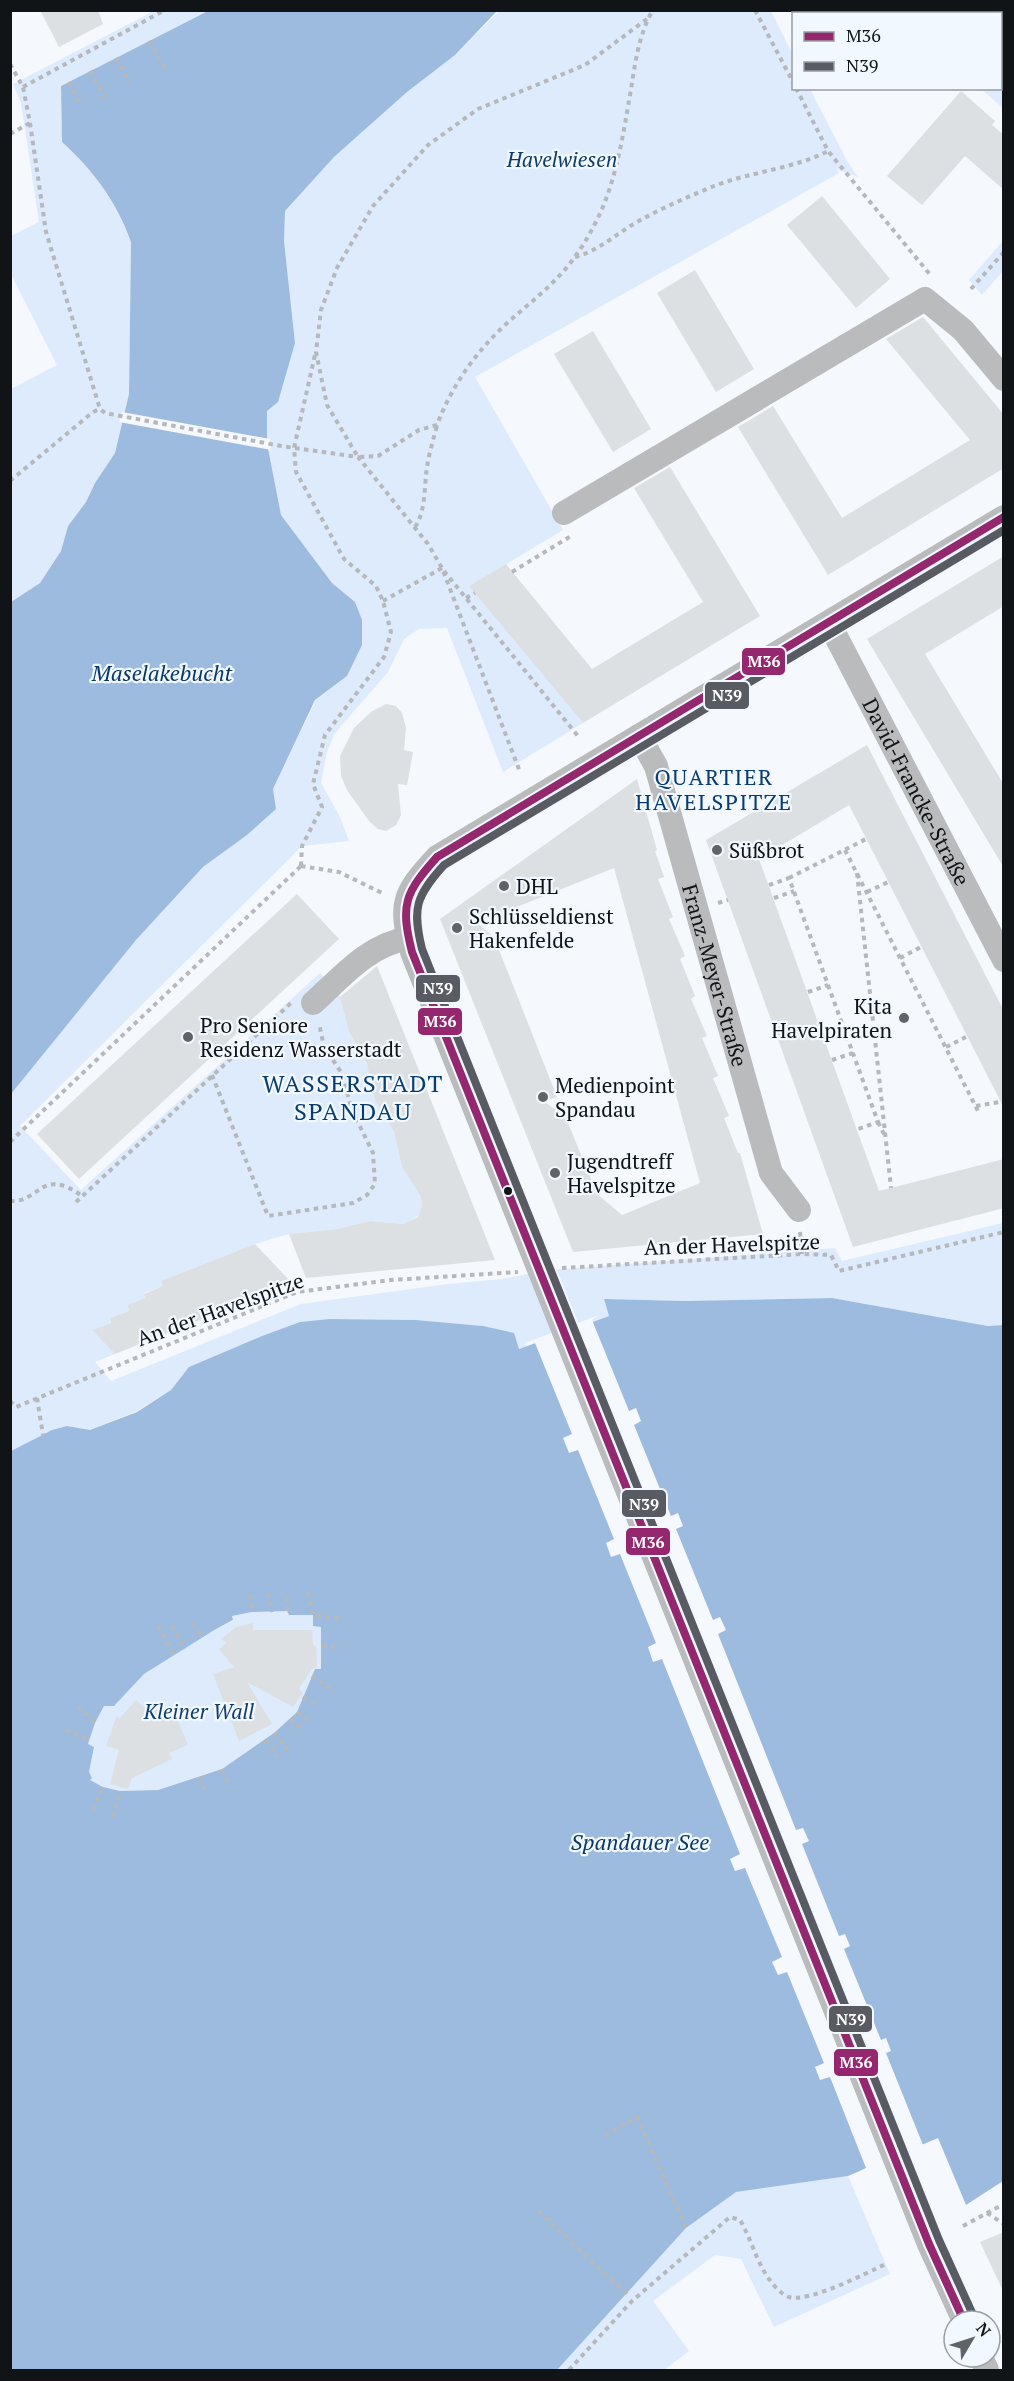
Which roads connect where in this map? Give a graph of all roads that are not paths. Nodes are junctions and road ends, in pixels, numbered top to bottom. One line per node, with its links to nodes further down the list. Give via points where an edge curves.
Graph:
1 (1004, 379): 2 (street, via 963,330 925,299)
2 (564, 513)
3 (1004, 517): 4 (street)
4 (829, 623): 5 (street); 7 (street, David-Francke-Straße)
5 (639, 736): 6 (street, via 437,857 409,890 404,904); 9 (street, Franz-Meyer-Straße, via 656,766 771,1173)
6 (408, 938): 8 (street, via 388,942 364,956); 10 (street, via 929,2244)
7 (1004, 960)
8 (313, 1003)
9 (799, 1210)
10 (959, 2309)

